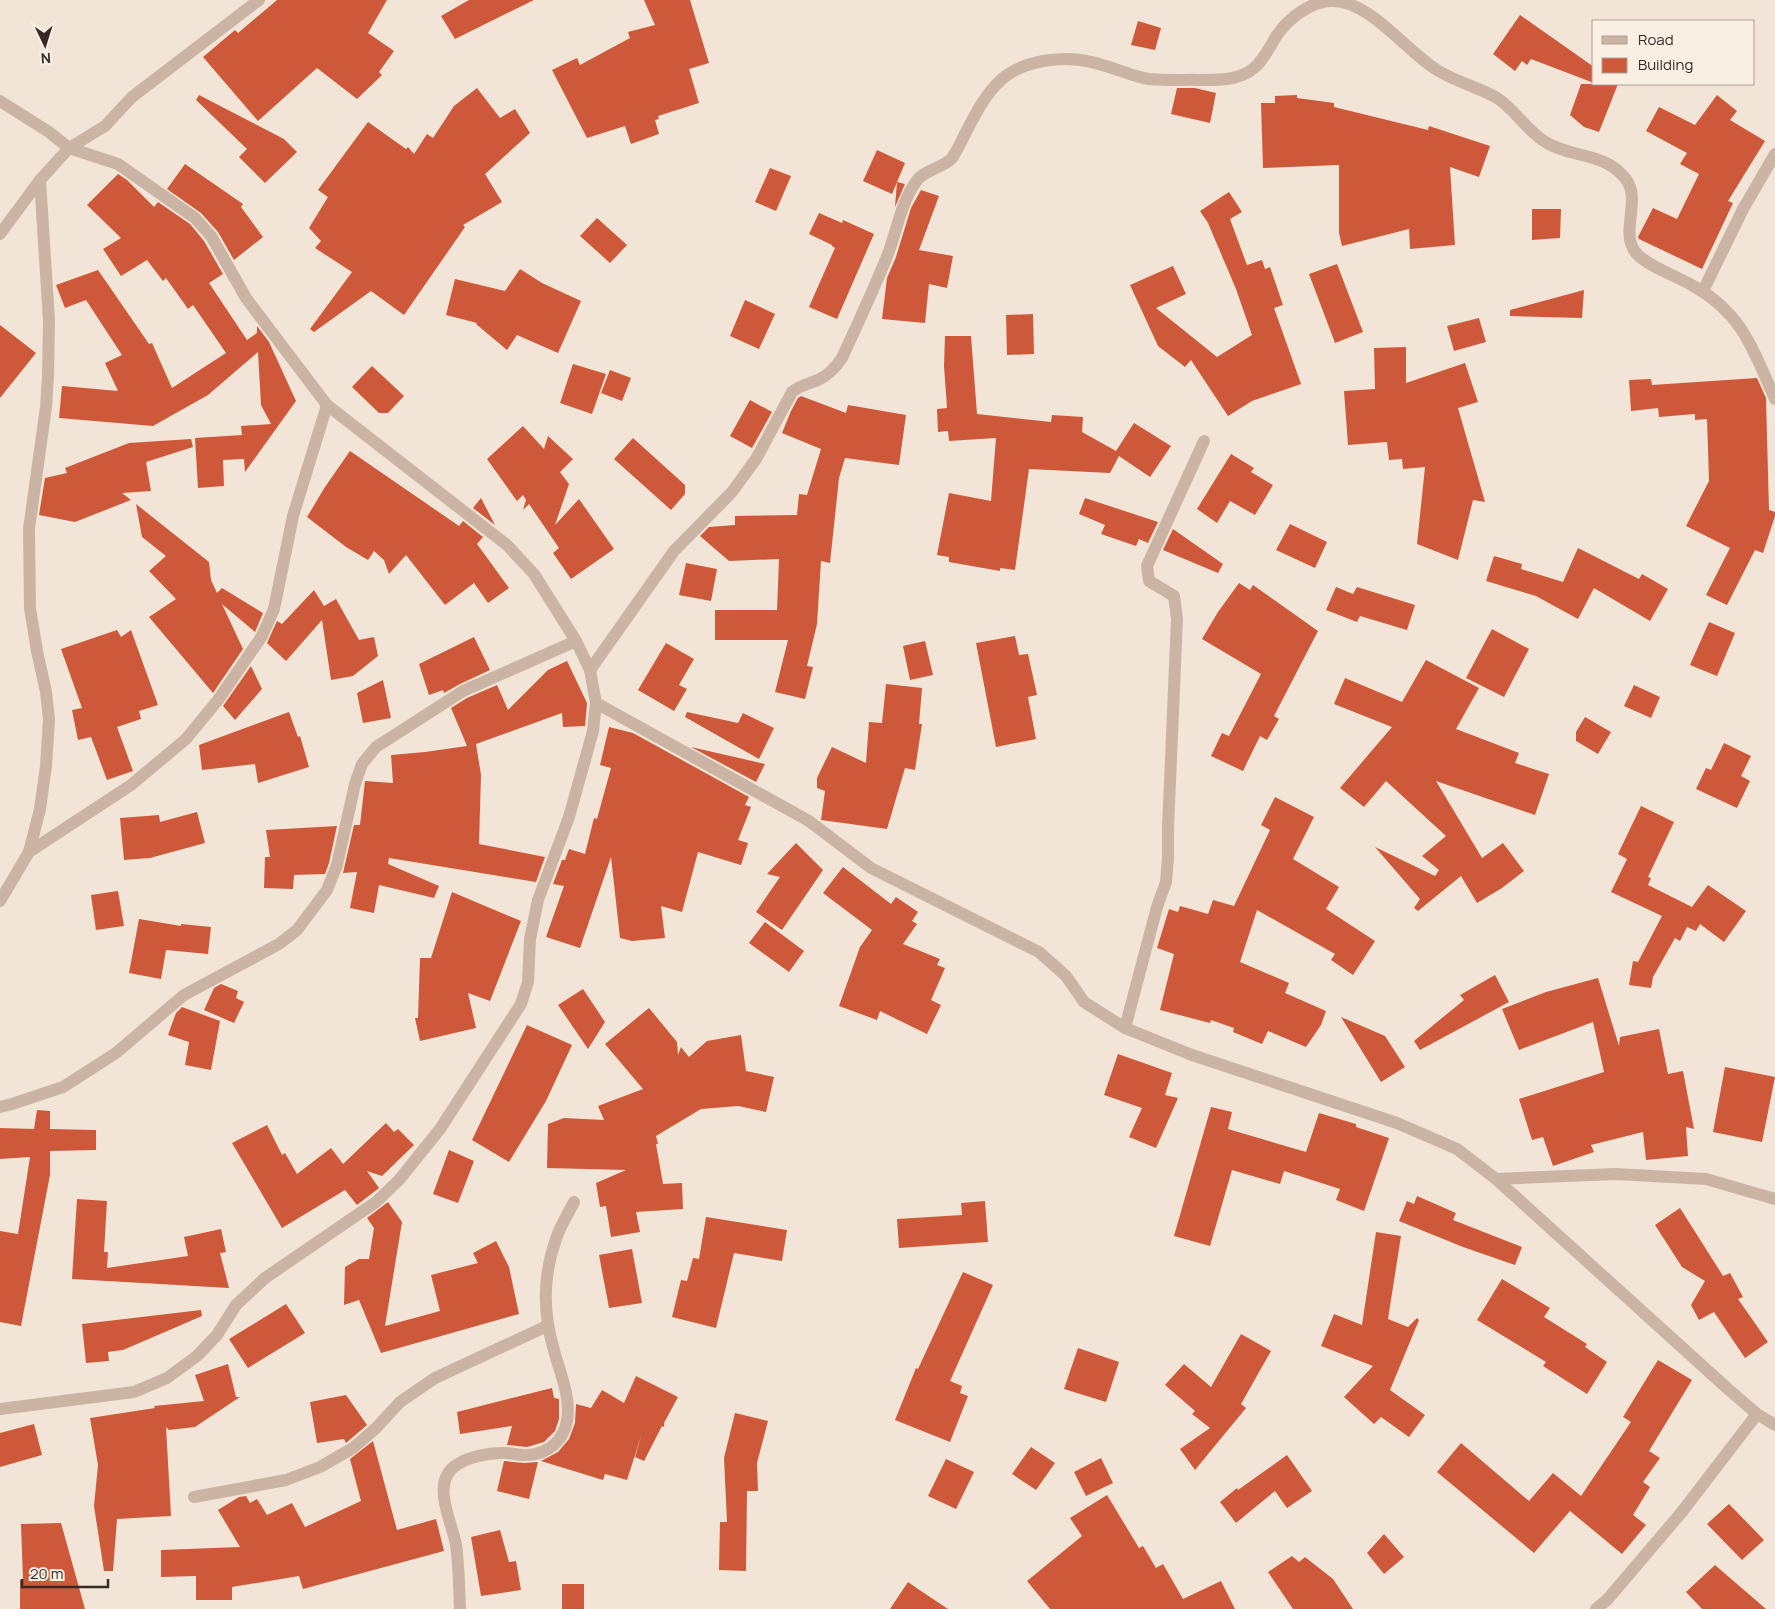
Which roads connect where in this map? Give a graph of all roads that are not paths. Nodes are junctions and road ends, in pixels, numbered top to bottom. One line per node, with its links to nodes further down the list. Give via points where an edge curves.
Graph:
1 (259, 0): 3 (street, via 132,97 105,126)
2 (0, 102): 3 (street)
3 (69, 148): 5 (street); 9 (street, via 118,164 195,218 211,236 246,298)
4 (1775, 154): 7 (street)
5 (40, 180): 6 (street); 14 (street, via 49,321 48,376 29,529 30,608 49,719 40,809)
6 (0, 234)
7 (1703, 291): 8 (street, via 1734,316 1748,336); 12 (street, via 1648,263 1635,252 1630,239 1632,192 1628,181 1618,170 1594,157 1548,144 1511,108 1495,97 1436,70 1368,13 1350,3 1330,0 1295,16 1279,32 1253,70 1239,76 1166,80 1147,78 1089,61 1065,59 1018,68 1001,80 980,106 950,160 920,177 909,194 887,257 842,358 826,376 792,392 756,460 732,492 674,551)
8 (1775, 399)
9 (327, 405): 11 (street, via 507,545 534,574); 14 (street, via 293,516 274,609 262,636 218,700 186,739 130,785)
10 (1204, 440): 16 (street, via 1147,566 1149,581 1174,596 1178,618 1168,859 1166,882)
11 (576, 642): 12 (street); 17 (street, via 463,691 376,747 362,764 355,784 337,865 327,890 297,930 279,944 184,995 116,1053 63,1086)
12 (590, 670): 13 (street)
13 (596, 703): 16 (street, via 809,821 871,868 1039,952 1066,976 1084,1002); 22 (street, via 593,731 569,817 538,900 530,938 528,982 521,1004 440,1129 399,1180 376,1202 266,1278 236,1305 217,1335 197,1356 167,1378 134,1392)
14 (29, 852): 15 (street)
15 (0, 901)
16 (1125, 1028): 18 (street, via 1397,1124 1457,1149)
17 (0, 1107)
18 (1496, 1179): 19 (street, via 1616,1174 1706,1179); 23 (street)
19 (1775, 1199)
20 (574, 1202): 21 (street, via 556,1238 545,1282)
21 (547, 1326): 25 (street, via 435,1378 400,1402 353,1448 320,1467 286,1480); 26 (street, via 567,1397 567,1420 560,1440 547,1450 528,1455 482,1455 458,1464 447,1474 444,1489 446,1510 456,1545)
22 (0, 1410)
23 (1757, 1414): 24 (street); 27 (street, via 1681,1513)
24 (1775, 1425)
25 (194, 1497)
26 (460, 1609)
27 (1596, 1609)

